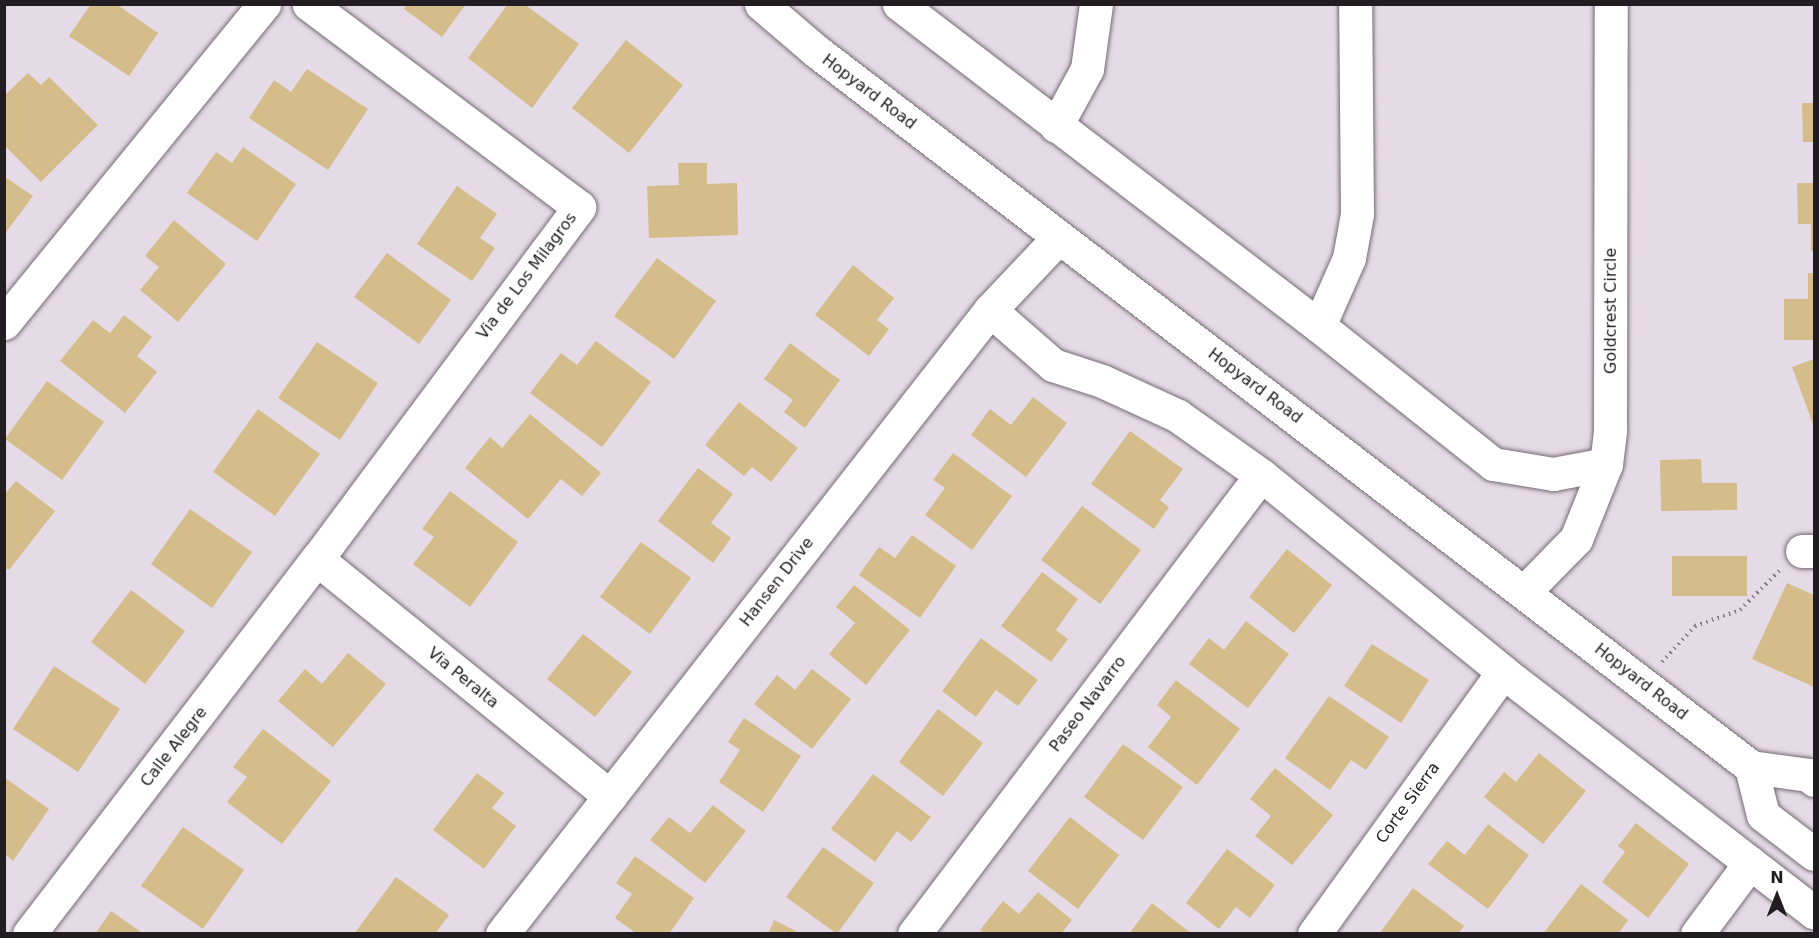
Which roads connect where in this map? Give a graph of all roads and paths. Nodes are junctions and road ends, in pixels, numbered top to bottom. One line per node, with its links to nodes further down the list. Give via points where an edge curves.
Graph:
1 (264, 4): 11 (street)
2 (309, 4): 16 (street, Via de Los Milagros, via 579,207)
3 (761, 4): 9 (street, Hopyard Road, via 816,51)
4 (898, 4): 8 (street)
5 (1096, 4): 8 (street, via 1087,69)
6 (1355, 4): 12 (street, via 1357,213 1349,258)
7 (1611, 4): 13 (street, Goldcrest Circle, via 1610,429)
8 (1056, 126): 12 (street)
9 (1059, 237): 10 (street, Hansen Drive); 17 (street, Hopyard Road)
10 (990, 310): 14 (street, via 1053,365 1102,381 1178,416); 22 (street, Hansen Drive)
11 (4, 323)
12 (1319, 326): 13 (street, via 1492,464 1553,474)
13 (1606, 464): 17 (street, Goldcrest Circle, via 1576,539)
14 (1262, 476): 18 (street); 28 (street, Paseo Navarro)
15 (1808, 550): 19 (path, via 1740,610 1695,626)
16 (317, 559): 22 (street, Via Peralta); 26 (street, Calle Alegre)
17 (1525, 591): 19 (street, Hopyard Road)
18 (1503, 672): 24 (street); 29 (street, Corte Sierra)
19 (1643, 683): 20 (street, Hopyard Road)
20 (1751, 767): 21 (street, via 1809,775); 23 (street, via 1763,815)
21 (1815, 780)
22 (610, 796): 27 (street, Hansen Drive)
23 (1815, 854)
24 (1750, 863): 25 (street); 30 (street)
25 (1815, 912)
26 (29, 933)
27 (502, 933)
28 (914, 933)
29 (1314, 933)
30 (1697, 933)

